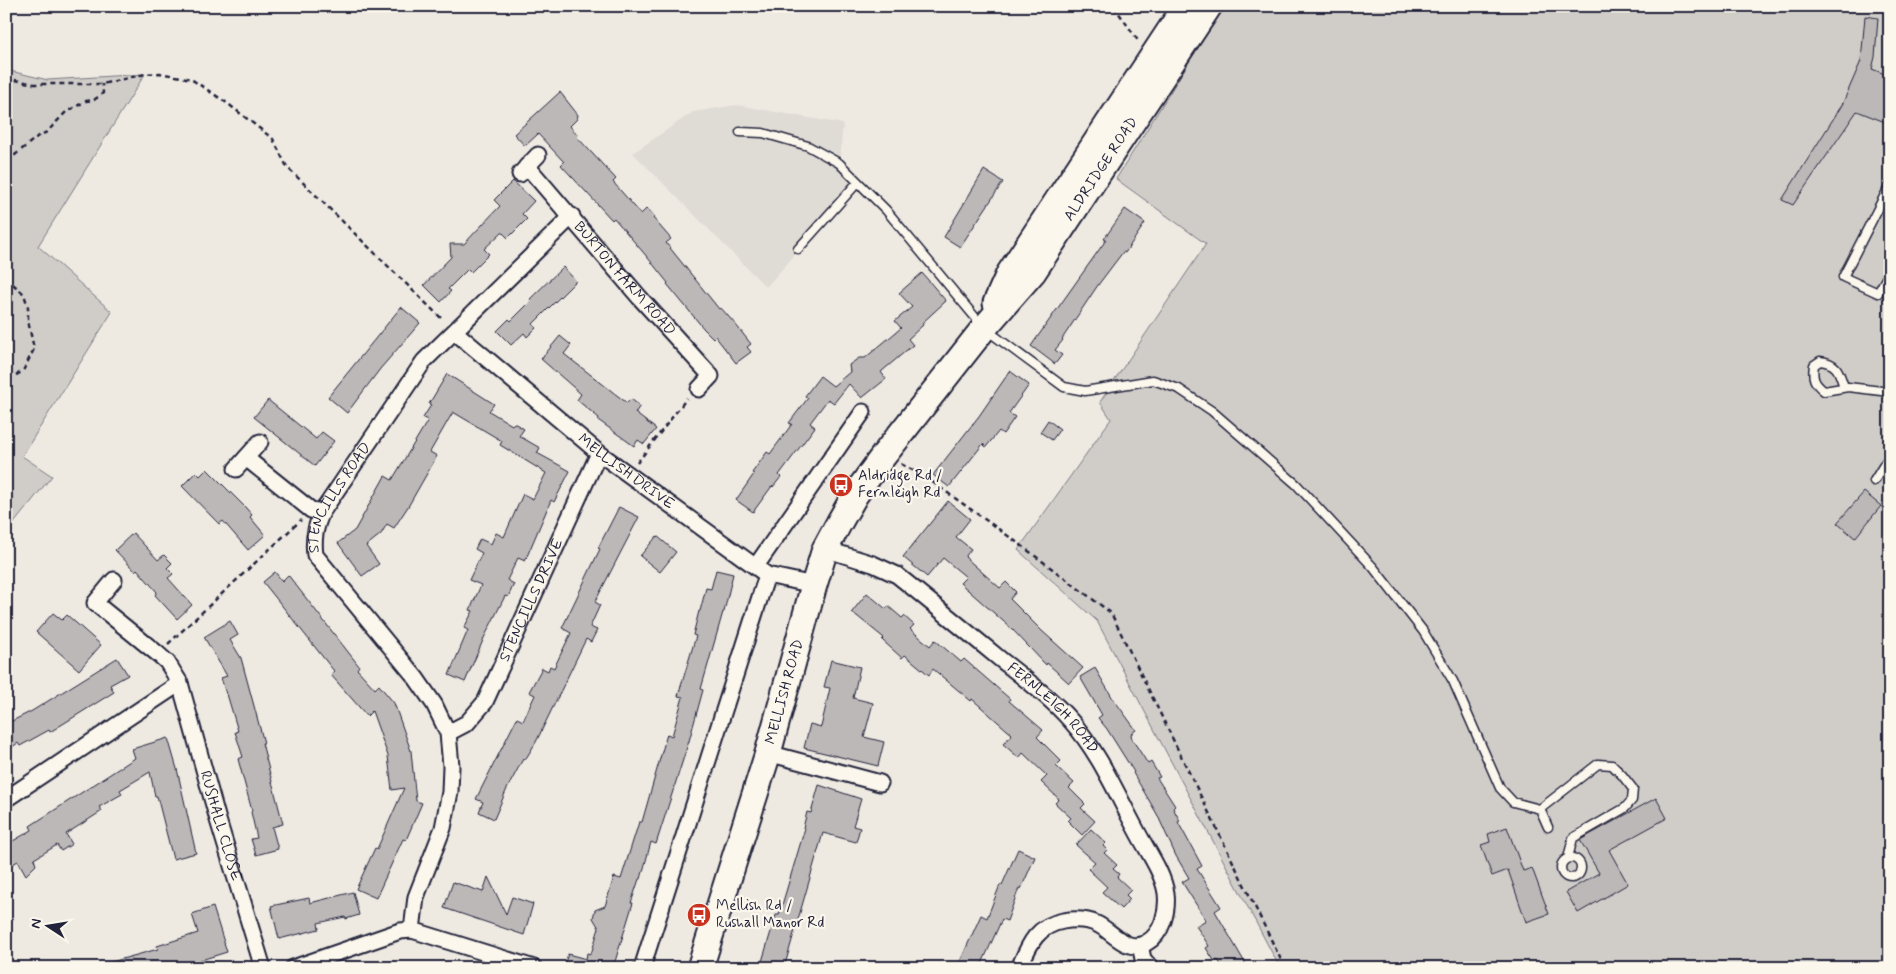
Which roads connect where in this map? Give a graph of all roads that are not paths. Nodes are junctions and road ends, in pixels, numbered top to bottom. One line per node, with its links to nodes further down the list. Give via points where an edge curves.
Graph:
1 (1186, 6): 10 (main road, ALDRIDGE ROAD, via 1009,274)
2 (1210, 6): 10 (main road, ALDRIDGE ROAD, via 1033,272)
3 (740, 132): 5 (lane, via 763,133 808,146 839,163)
4 (528, 165): 7 (street, BURTON FARM ROAD)
5 (858, 182): 8 (lane); 10 (lane, via 886,210)
6 (1890, 185): 9 (lane, via 1843,277 1878,293)
7 (572, 216): 11 (street, STENCILLS ROAD); 13 (street, BURTON FARM ROAD, via 711,376)
8 (798, 250)
9 (1890, 271)
10 (984, 328): 16 (main road, ALDRIDGE ROAD); 31 (lane, via 1064,387 1085,390 1153,380 1179,389 1212,410 1296,484 1372,567 1423,631 1454,681 1500,788 1514,802)
11 (455, 332): 18 (street, MELLISH DRIVE); 21 (street, STENCILLS ROAD, via 424,361)
12 (1844, 387): 12 (lane, via 1824,391 1815,384 1814,365 1820,361 1830,362 1838,370); 14 (lane)
13 (700, 388)
14 (1890, 392)
15 (863, 412): 23 (street)
16 (901, 432): 22 (main road, MELLISH ROAD, via 856,495)
17 (260, 442): 21 (street, via 241,464)
18 (599, 454): 23 (street, MELLISH DRIVE); 27 (street, STENCILLS DRIVE, via 484,702 467,723)
19 (1890, 455): 20 (lane)
20 (1874, 481)
21 (316, 511): 27 (street, STENCILLS ROAD, via 315,555 416,678)
22 (826, 549): 25 (main road, MELLISH ROAD); 35 (street, FERNLEIGH ROAD, via 897,575 1033,685 1072,721 1093,750 1166,891 1167,908 1161,926 1148,942)
23 (761, 570): 25 (street, MELLISH DRIVE); 39 (street)
24 (114, 580): 26 (street, RUSHALL CLOSE, via 95,603 158,654)
25 (814, 586): 28 (main road, MELLISH ROAD)
26 (180, 683): 30 (street); 36 (street, RUSHALL CLOSE)
27 (448, 733): 34 (street, STENCILLS ROAD, via 450,792 443,828 416,897)
28 (768, 753): 29 (street); 40 (main road, MELLISH ROAD)
29 (880, 783)
30 (6, 798)
31 (1540, 809): 32 (lane); 33 (lane, via 1598,764 1612,766 1633,789 1632,800 1625,808 1573,838)
32 (1548, 827)
33 (1568, 858)
34 (412, 930): 37 (street, via 400,931); 38 (street)
35 (1140, 946): 41 (street, via 1123,943 1095,923 1081,919 1066,921 1046,926 1038,932); 42 (street, via 1142,959)
36 (263, 968)
37 (293, 968)
38 (534, 968)
39 (642, 968)
40 (700, 968)
41 (1019, 968)
42 (1151, 968)

